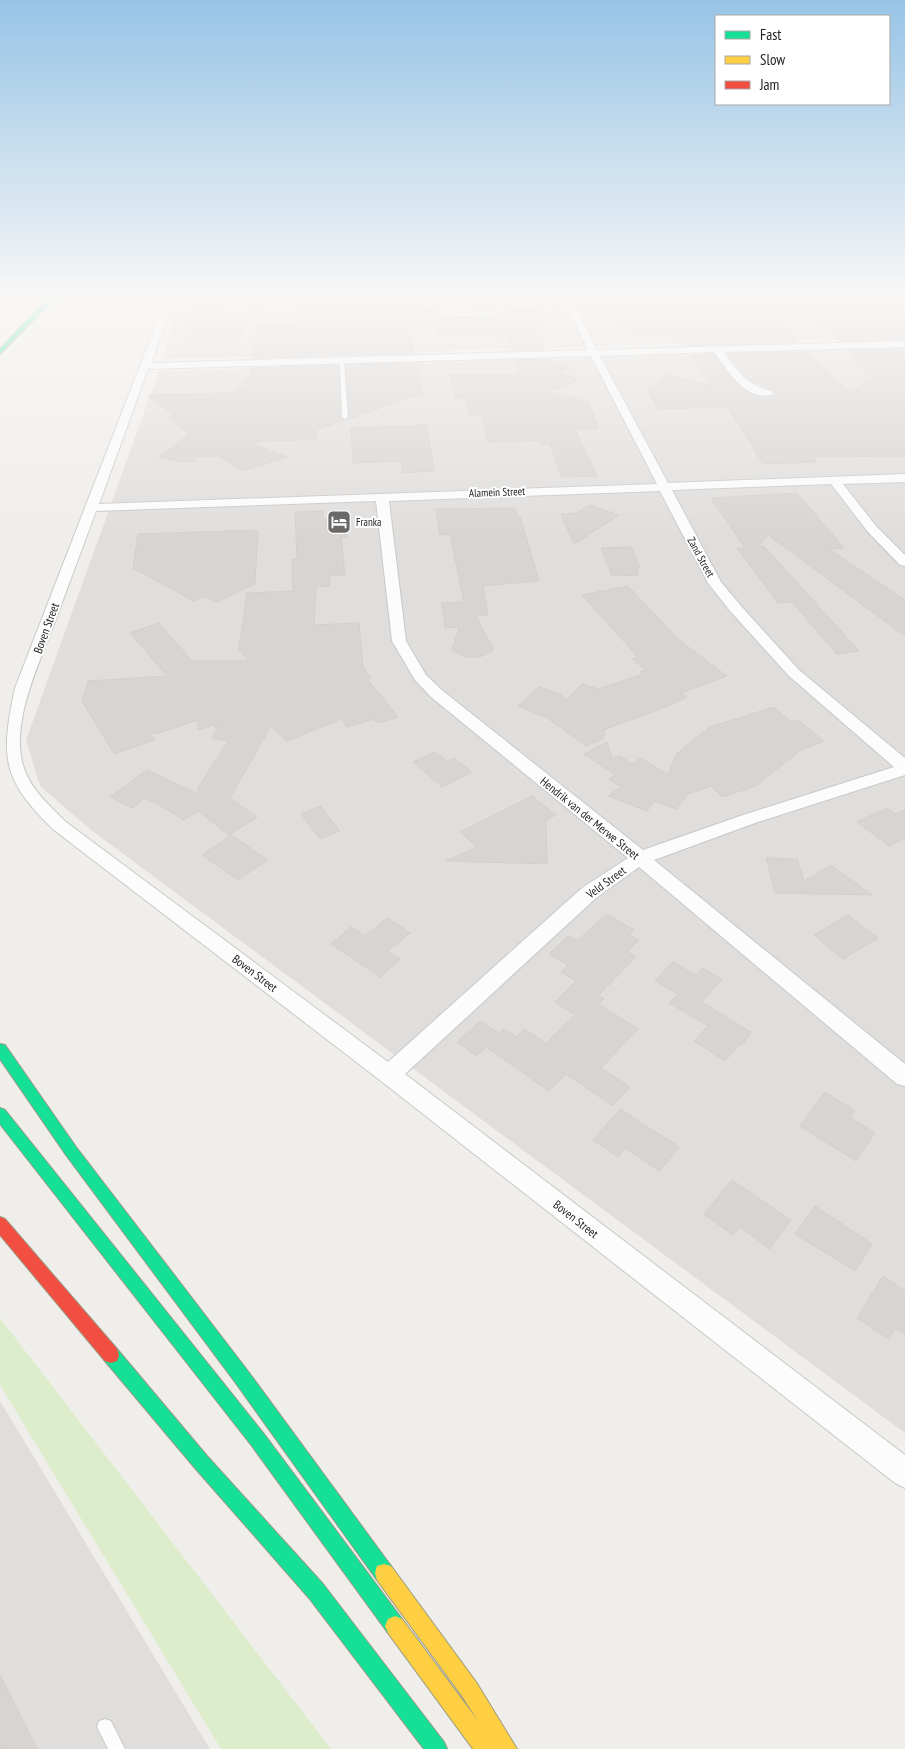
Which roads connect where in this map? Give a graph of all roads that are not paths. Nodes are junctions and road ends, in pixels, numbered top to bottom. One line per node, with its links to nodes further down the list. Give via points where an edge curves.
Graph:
1 (141, 378): 11 (street, Boven Street)
2 (343, 378): 6 (lane)
3 (607, 378): 9 (street, Zand Street)
4 (737, 378): 5 (street, via 756,392)
5 (768, 393)
6 (345, 417)
7 (905, 478): 8 (street, Alamein Street)
8 (835, 481): 9 (street, Alamein Street); 12 (street, via 872,529)
9 (666, 486): 10 (street, Alamein Street); 13 (street, Zand Street, via 715,583 736,609 794,673)
10 (382, 497): 11 (street, Alamein Street); 14 (street, Hendrik van der Merwe Street, via 399,641 420,677)
11 (90, 508): 16 (street, Boven Street, via 14,715 11,745 16,775 37,805 60,826)
12 (905, 562)
13 (905, 768): 14 (street, Veld Street)
14 (640, 858): 16 (street, Veld Street, via 590,893); 17 (street, Hendrik van der Merwe Street)
15 (0, 1049): 25 (main road, via 71,1151 241,1376 463,1681)
16 (389, 1075): 20 (street, Boven Street)
17 (905, 1077)
18 (0, 1114): 24 (main road, via 258,1440)
19 (0, 1224): 23 (main road, via 201,1462 316,1591)
20 (905, 1473)
21 (105, 1727): 22 (lane)
22 (117, 1749)
23 (437, 1749)
24 (486, 1749)
25 (507, 1749)

